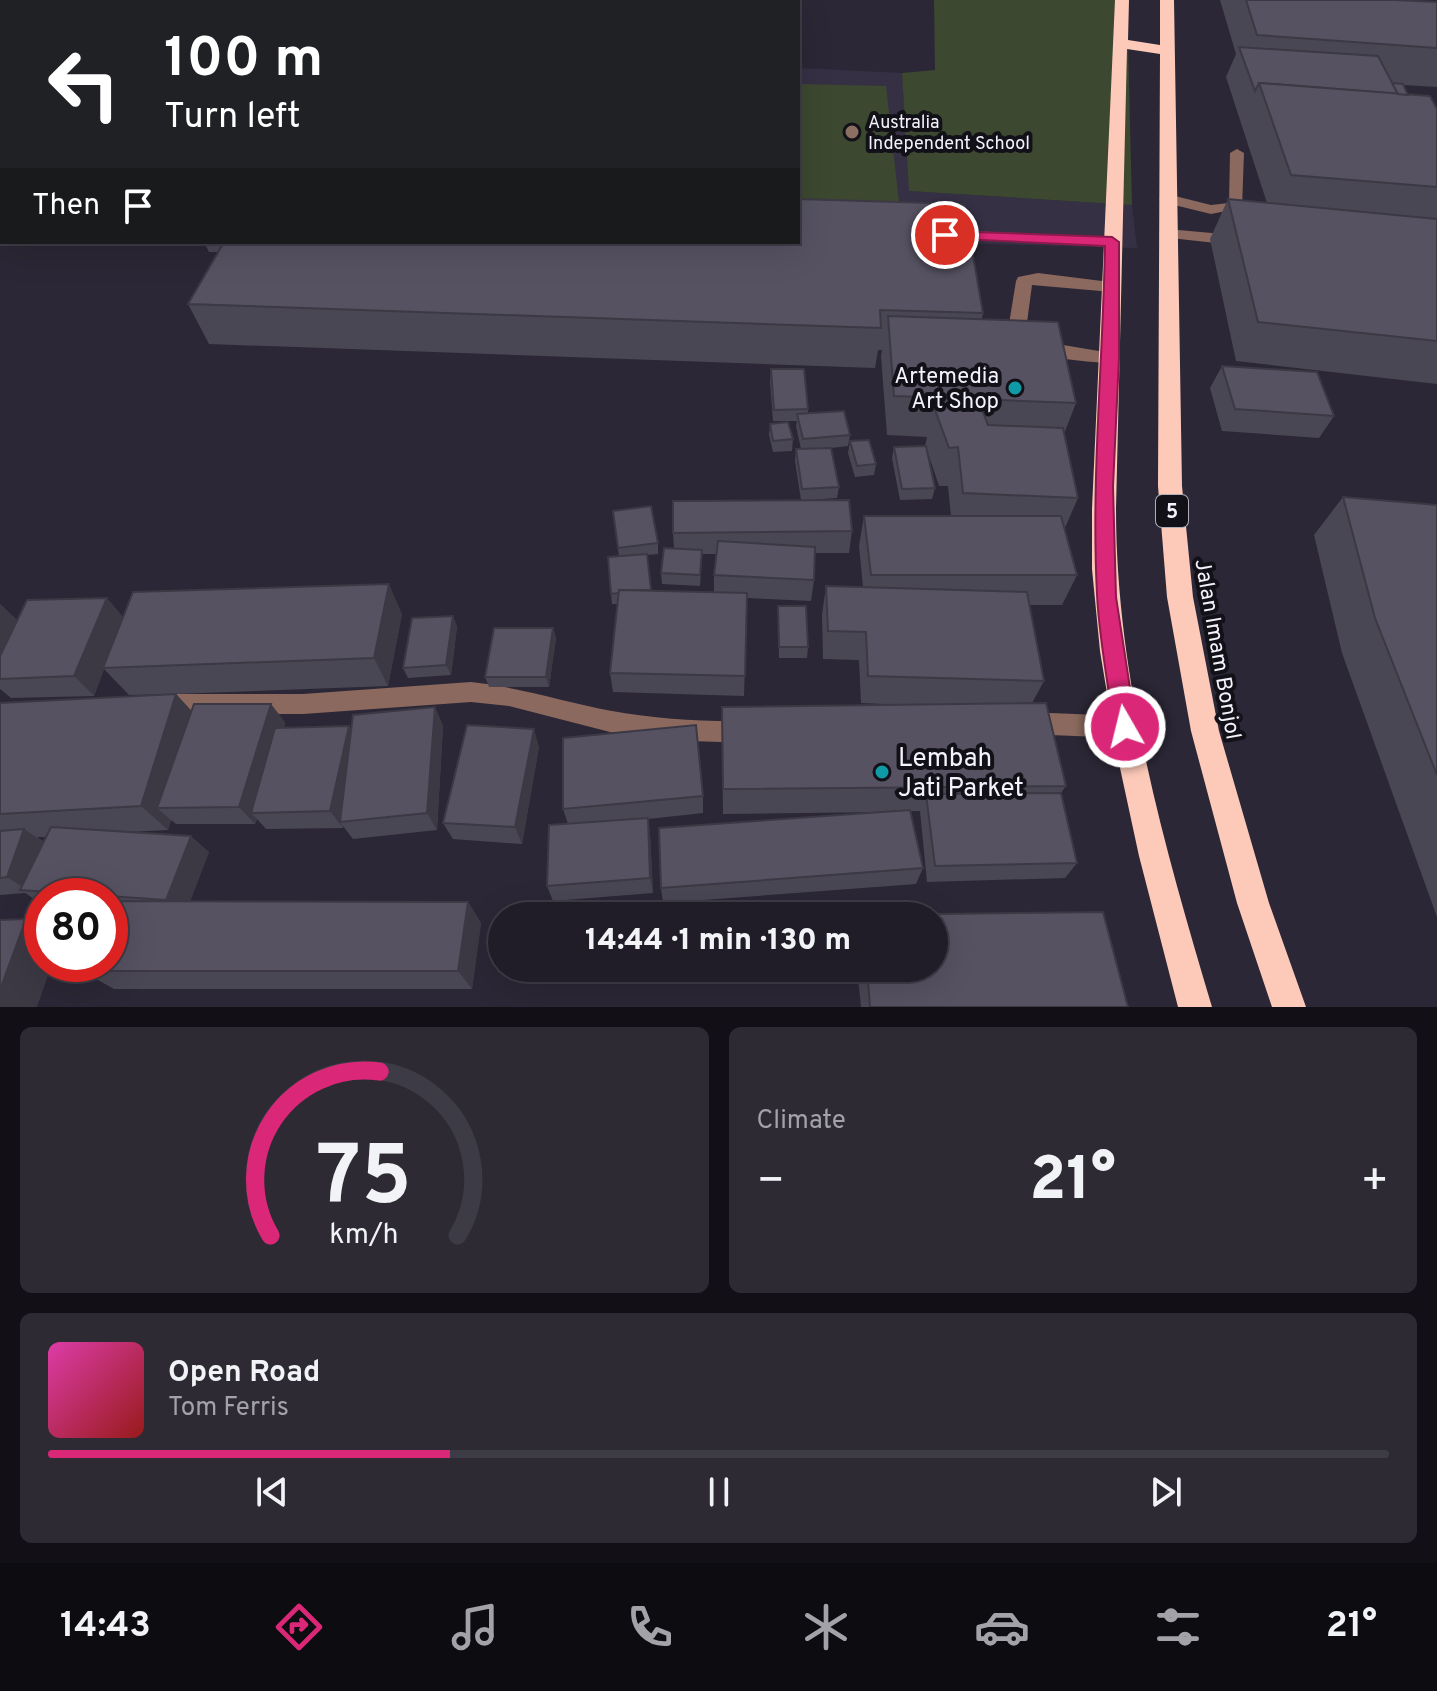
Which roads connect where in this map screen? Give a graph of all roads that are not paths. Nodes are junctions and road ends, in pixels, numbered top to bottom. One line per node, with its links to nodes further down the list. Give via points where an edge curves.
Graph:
1 (1122, 0): 3 (highway)
2 (1167, 0): 4 (highway, Jalan Imam Bonjol / 5)
3 (1120, 44): 4 (highway); 9 (highway)
4 (1166, 50): 6 (highway, Jalan Imam Bonjol / 5)
5 (1237, 153): 6 (street, via 1237,205 1214,210)
6 (1167, 199): 7 (highway, Jalan Imam Bonjol / 5)
7 (1167, 234): 10 (street); 18 (highway, Jalan Imam Bonjol / 5, via 1170,486 1180,597 1205,731 1253,903)
8 (923, 235): 9 (street)
9 (1112, 242): 11 (highway)
10 (1257, 242)
11 (1112, 287): 12 (highway); 12 (street, via 1024,281 1017,330 1034,346)
12 (1111, 358): 15 (highway, via 1104,487 1107,597)
13 (171, 704): 16 (street, via 303,704 471,692 662,729)
14 (999, 723): 15 (street)
15 (1125, 727): 17 (highway)
16 (776, 731)
17 (1195, 1007)
18 (1289, 1007)

